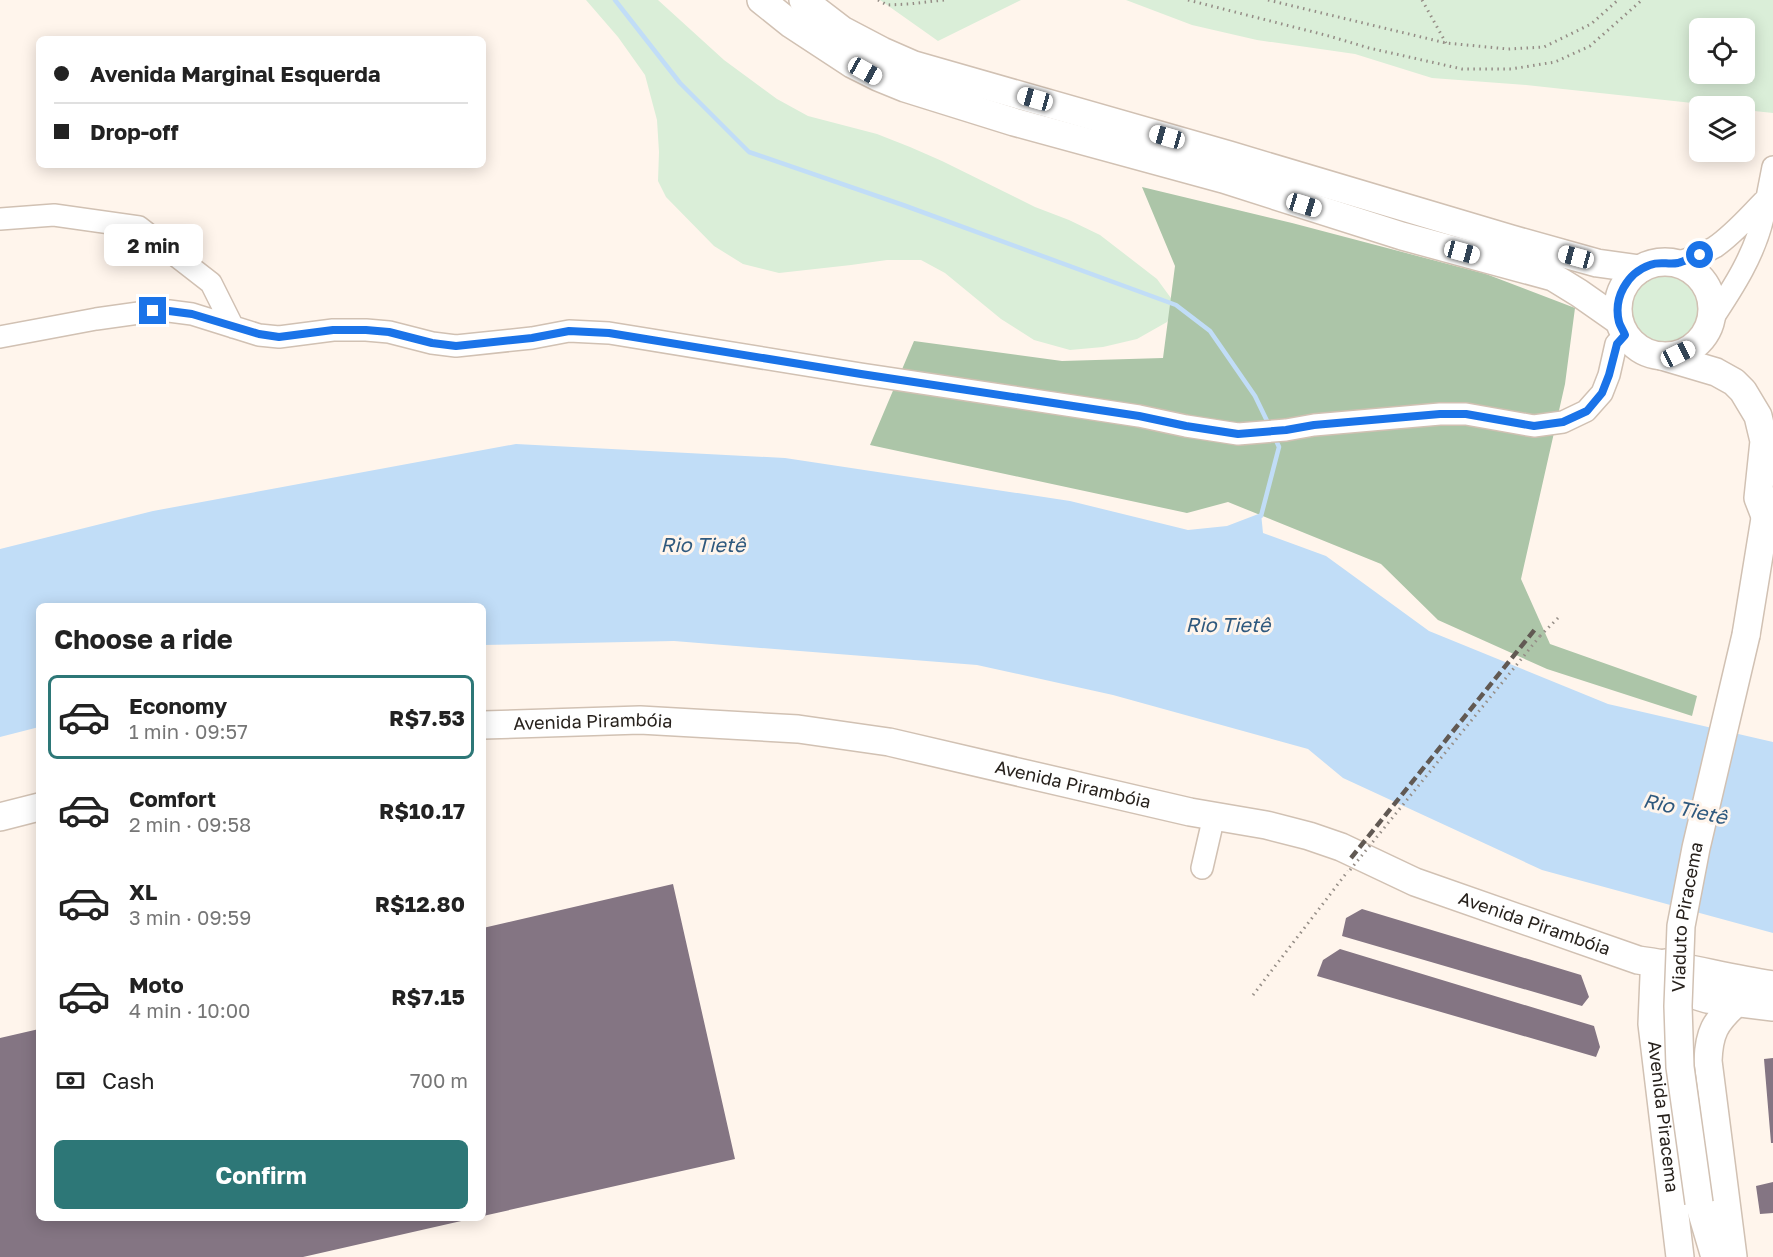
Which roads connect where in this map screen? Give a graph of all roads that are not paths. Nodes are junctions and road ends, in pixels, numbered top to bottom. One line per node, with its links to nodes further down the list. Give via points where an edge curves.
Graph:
1 (761, 0): 10 (main road, via 852,64 904,88 1553,277)
2 (803, 0): 7 (main road, via 842,30 914,65 1554,251)
3 (1773, 167): 4 (street)
4 (1766, 199): 6 (street, via 1714,247); 8 (street, via 1745,266)
5 (0, 219): 9 (street, via 54,215 139,227 211,283)
6 (1676, 263): 7 (main road, via 1651,264); 8 (main road, via 1693,271 1706,285 1712,303)
7 (1640, 269): 10 (main road, via 1621,292 1618,306)
8 (1711, 321): 12 (main road, via 1693,347)
9 (233, 327): 10 (street, via 279,337 366,330 456,346 569,331 609,333 1238,434 1440,414 1466,414 1534,426 1563,422 1587,411 1602,393); 11 (street, via 192,314 153,311)
10 (1622, 328): 12 (main road, via 1635,346)
11 (0, 337)
12 (1662, 356): 14 (main road, via 1716,372 1743,391 1758,416 1764,441 1758,498)
13 (1773, 472): 14 (main road, Viaduto Piracema)
14 (1765, 516): 24 (main road, Viaduto Piracema, bridge, via 1746,635 1698,837 1682,926 1680,1067)
15 (486, 725): 17 (main road, Avenida Pirambóia, via 640,720 798,729 889,742)
16 (36, 808): 18 (main road)
17 (1214, 816): 19 (street); 20 (main road, Avenida Pirambóia, via 1309,836 1415,882)
18 (0, 817)
19 (1202, 868)
20 (1652, 966): 21 (main road, Avenida Pirambóia); 22 (main road, Avenida Pirambóia, via 1684,992); 25 (main road, Avenida Piracema, via 1652,1024)
21 (1773, 985)
22 (1735, 1004): 23 (main road, Avenida Pirambóia); 28 (main road, via 1716,1024 1708,1047)
23 (1773, 1007)
24 (1700, 1209): 26 (main road); 27 (main road)
25 (1680, 1257)
26 (1700, 1257)
27 (1715, 1257)
28 (1733, 1257)

